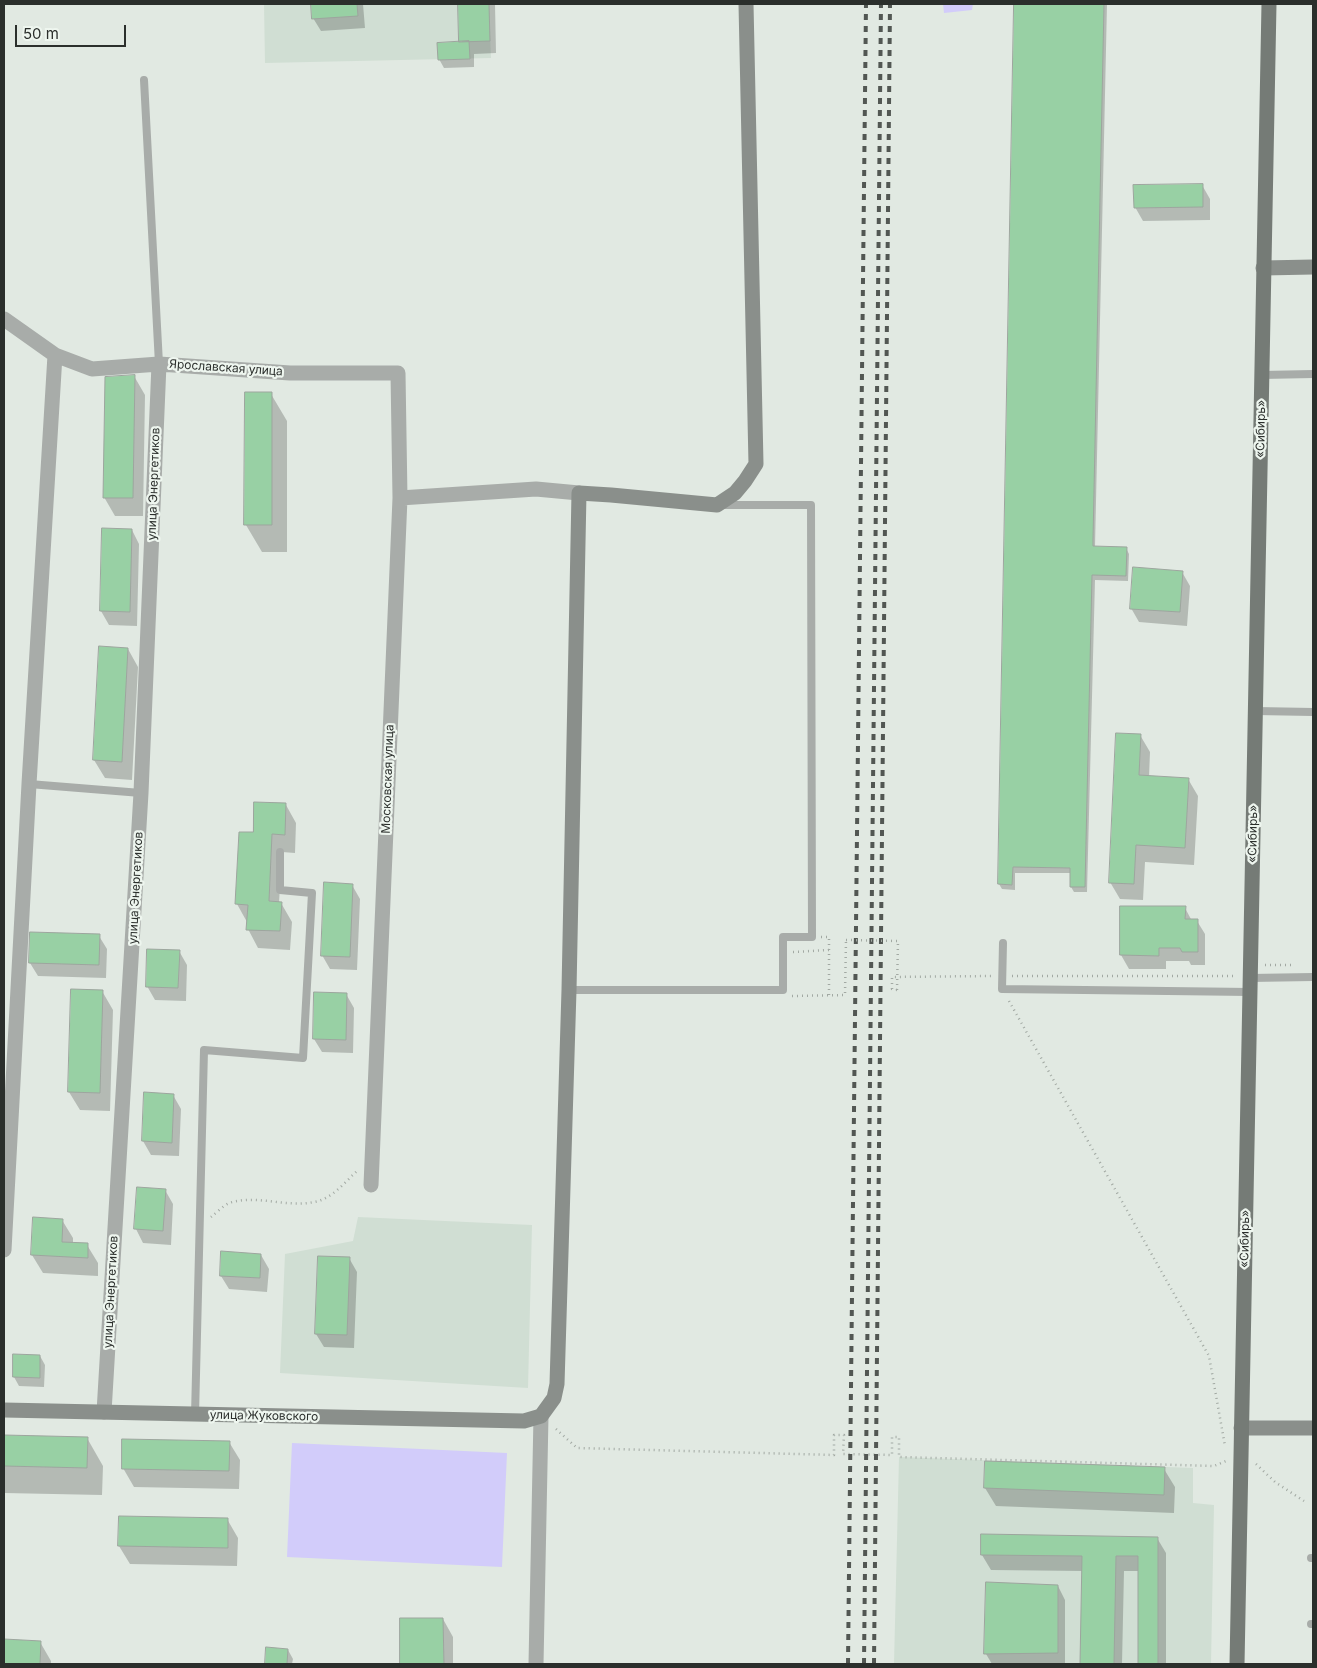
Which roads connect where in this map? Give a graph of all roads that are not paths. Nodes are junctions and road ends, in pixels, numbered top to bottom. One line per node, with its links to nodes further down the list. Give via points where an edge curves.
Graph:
1 (746, 4): 14 (street, via 756,464 735,493)
2 (1269, 4): 5 (main road, «Сибирь»)
3 (144, 80): 8 (lane)
4 (1313, 267): 5 (street)
5 (1263, 268): 10 (main road, «Сибирь»)
6 (4, 319): 7 (street, Ярославская улица)
7 (56, 355): 8 (street, Ярославская улица, via 92,369); 17 (street)
8 (159, 364): 9 (street, Ярославская улица, via 290,373); 18 (street, улица Энергетиков)
9 (398, 373): 13 (street, Московская улица)
10 (1262, 374): 11 (lane); 15 (main road, «Сибирь»)
11 (1313, 374)
12 (579, 493): 13 (street, via 536,490); 14 (street); 23 (street)
13 (400, 498): 24 (street, Московская улица)
14 (717, 505): 23 (lane, via 811,505 812,937 783,937 783,990)
15 (1256, 711): 16 (lane); 22 (main road, «Сибирь»)
16 (1313, 712)
17 (29, 784): 18 (lane); 25 (street)
18 (141, 792): 27 (street, улица Энергетиков)
19 (280, 852): 28 (lane, via 280,890 312,893 303,1058 204,1050)
20 (1003, 943): 22 (lane, via 1002,989)
21 (1313, 978): 22 (lane)
22 (1247, 982): 30 (main road, «Сибирь»)
23 (569, 990): 29 (street, via 557,1384 554,1398)
24 (371, 1186)
25 (4, 1250)
26 (4, 1410): 27 (street, улица Жуковского)
27 (104, 1412): 28 (street, улица Жуковского)
28 (195, 1415): 29 (street, улица Жуковского, via 524,1420)
29 (541, 1416): 32 (street)
30 (1241, 1428): 31 (street); 33 (main road, «Сибирь»)
31 (1313, 1428)
32 (536, 1664)
33 (1237, 1664)

